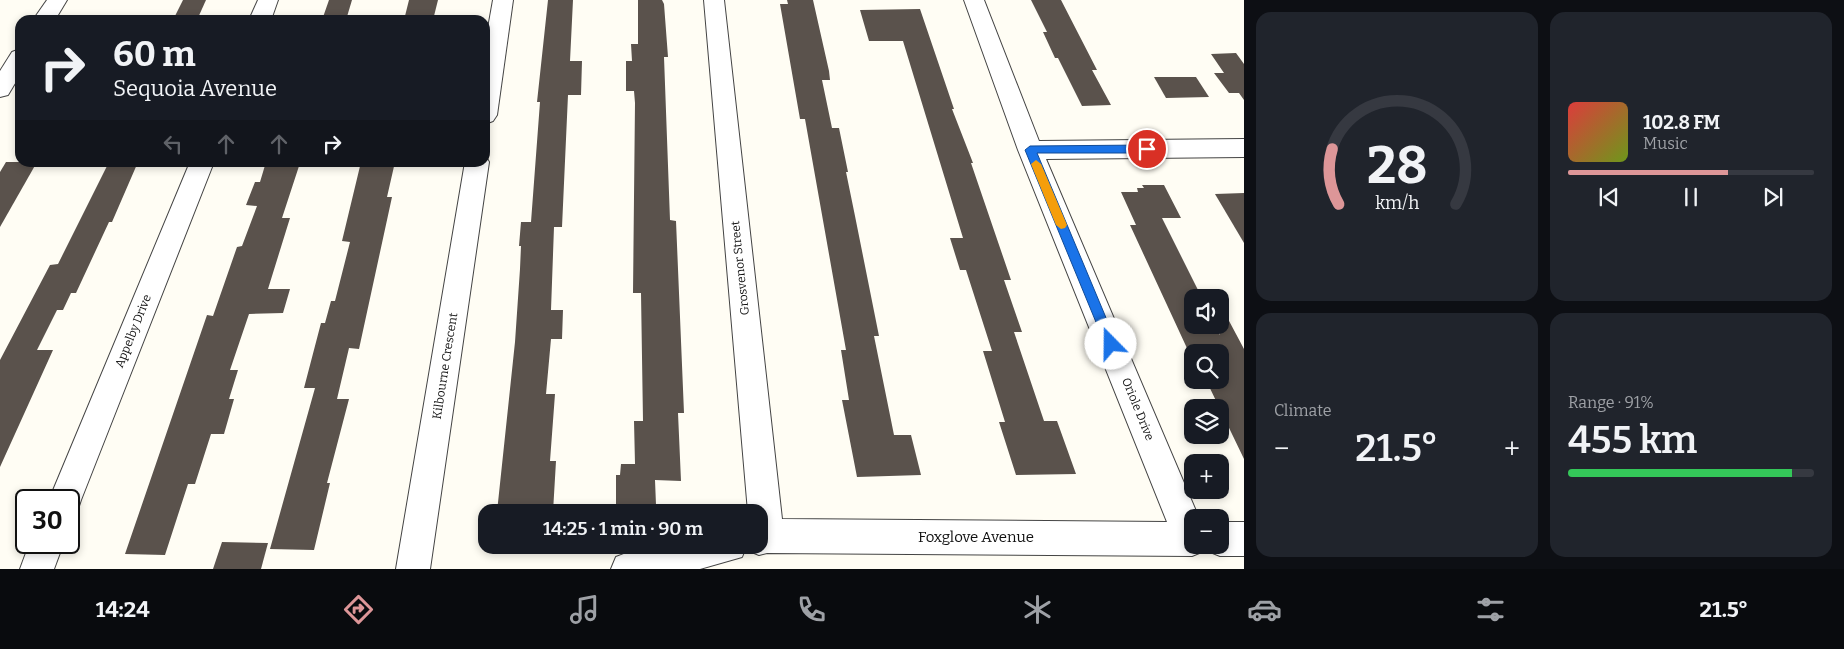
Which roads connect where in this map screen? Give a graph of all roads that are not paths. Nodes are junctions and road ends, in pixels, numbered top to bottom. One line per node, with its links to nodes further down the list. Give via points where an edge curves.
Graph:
1 (57, 0): 6 (street)
2 (268, 0): 7 (street)
3 (503, 0): 9 (street)
4 (714, 0): 16 (street, Grosvenor Street)
5 (974, 0): 12 (street, Oriole Drive)
6 (47, 15)
7 (262, 15)
8 (15, 65): 10 (street)
9 (490, 83)
10 (0, 88)
11 (1244, 148): 12 (street)
12 (1030, 150): 17 (street, Oriole Drive)
13 (200, 167): 15 (street, Appelby Drive)
14 (477, 167): 25 (street, Kilbourne Crescent)
15 (69, 489)
16 (760, 504)
17 (1188, 509)
18 (768, 537): 19 (street, Foxglove Avenue)
19 (1184, 539)
20 (1229, 539): 21 (street, Foxglove Avenue)
21 (1244, 539)
22 (43, 554): 24 (street)
23 (692, 554): 26 (street)
24 (37, 569)
25 (413, 569)
26 (628, 569)

